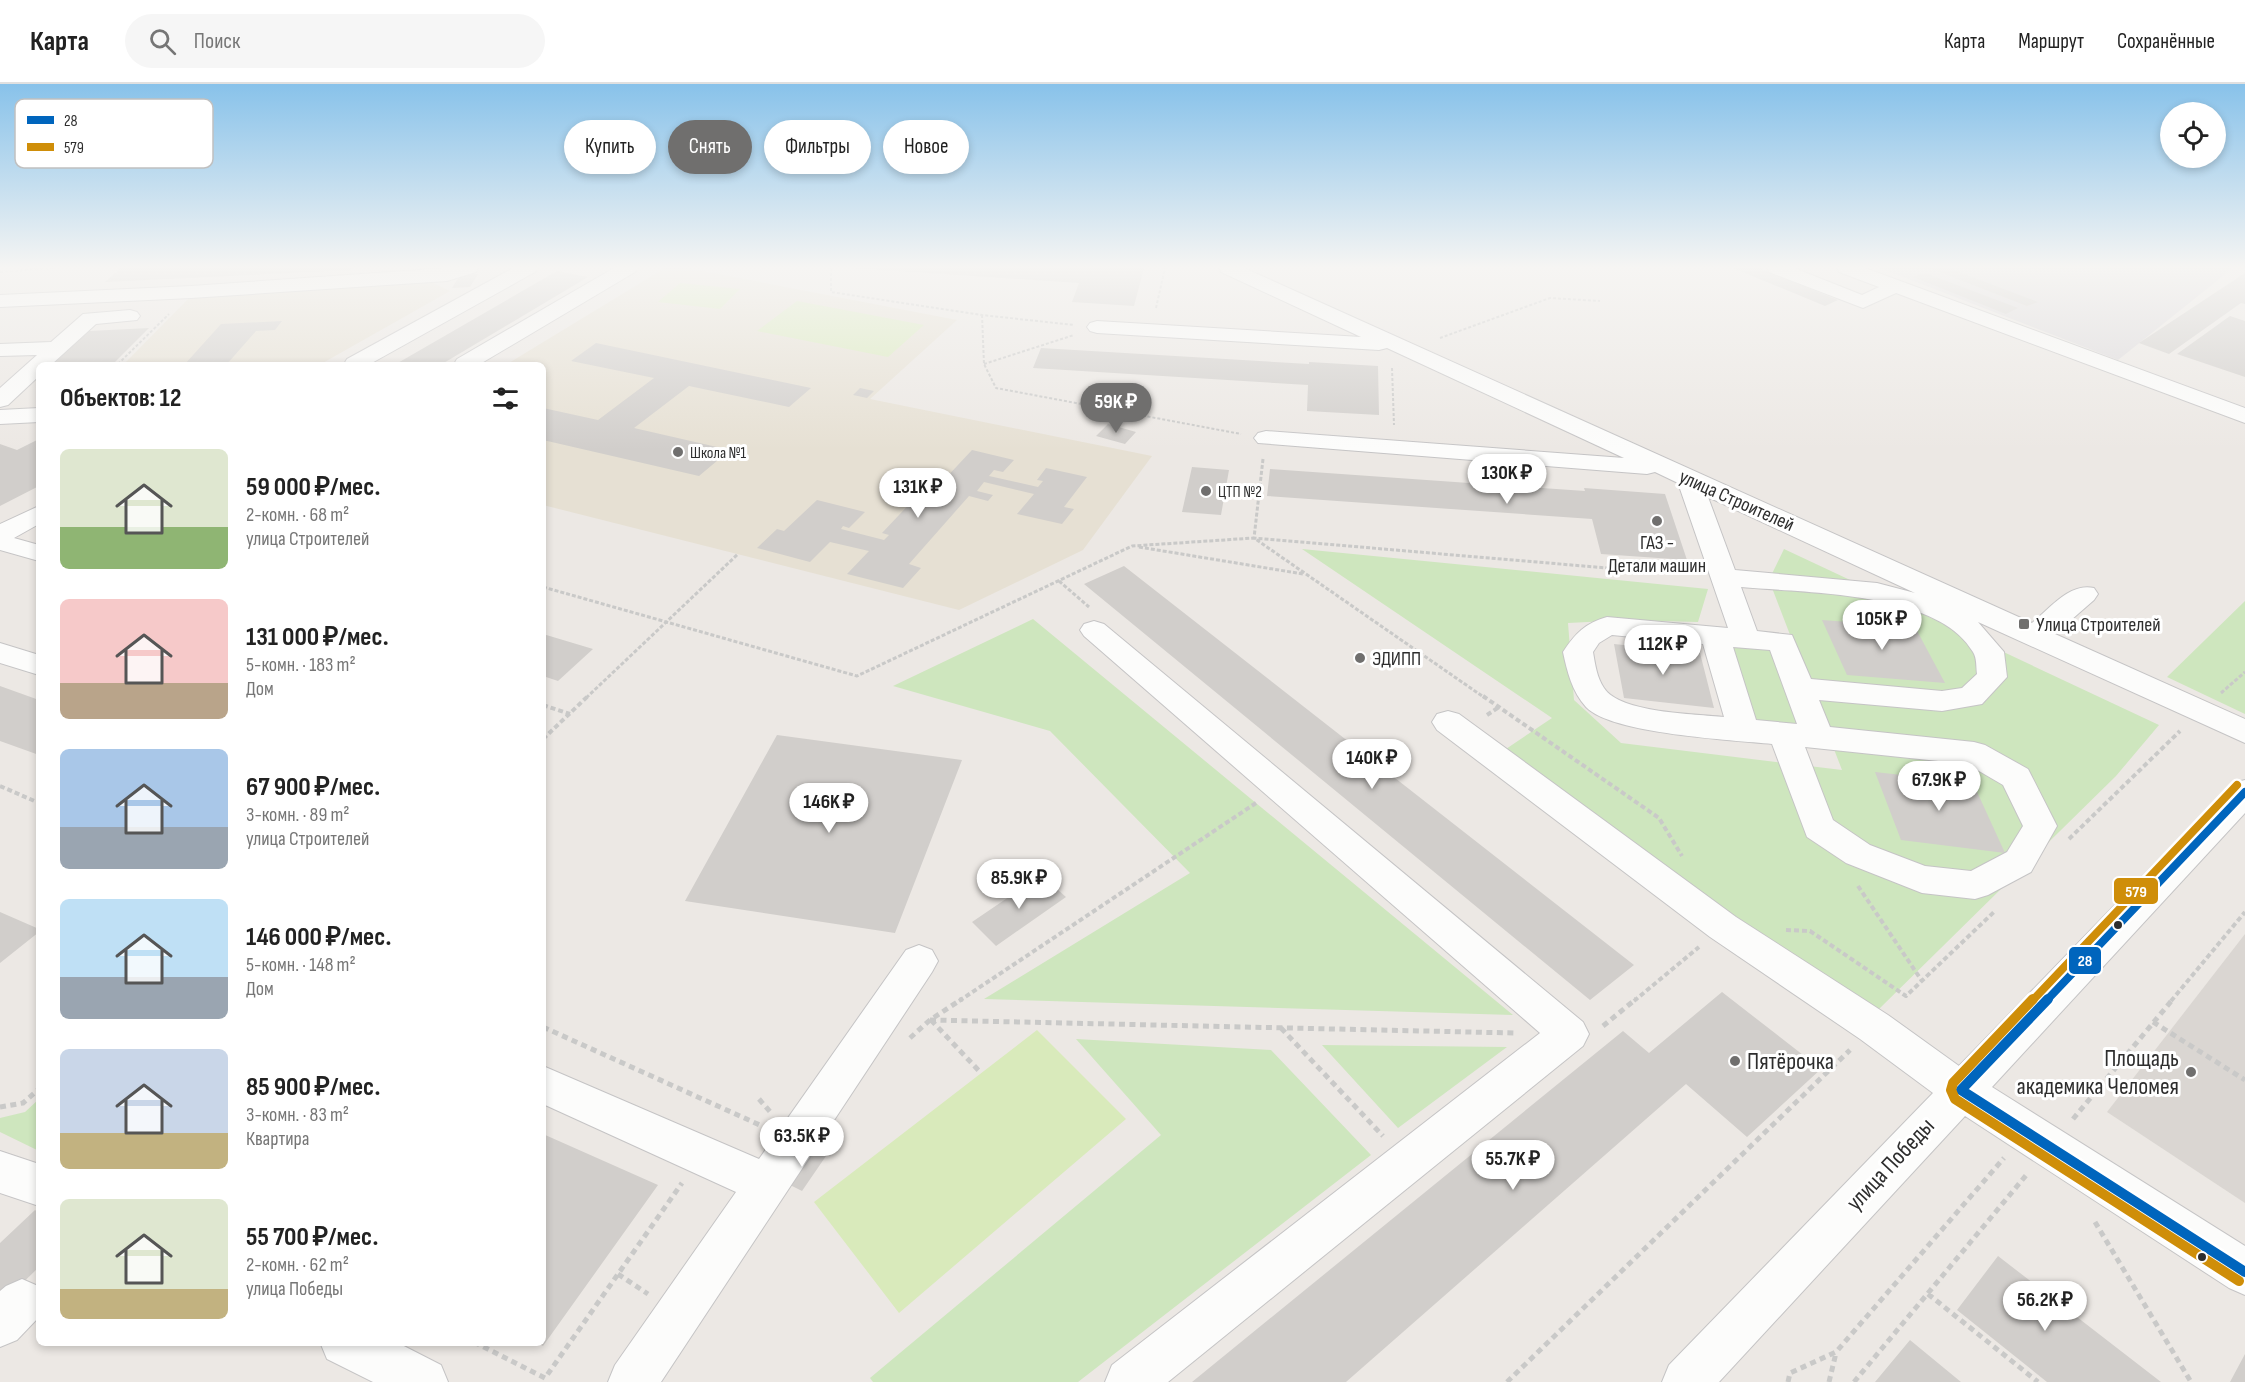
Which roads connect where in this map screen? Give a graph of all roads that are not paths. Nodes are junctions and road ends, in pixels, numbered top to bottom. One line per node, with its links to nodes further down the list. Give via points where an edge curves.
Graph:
1 (78, 329): 7 (street)
2 (419, 329): 11 (street)
3 (525, 329): 12 (street)
4 (1114, 329): 9 (street)
5 (1346, 329): 9 (street, улица Строителей)
6 (2025, 329): 16 (street)
7 (57, 348): 8 (street); 10 (street)
8 (0, 350)
9 (1395, 354): 19 (street, улица Строителей)
10 (42, 362)
11 (359, 362)
12 (468, 362)
13 (36, 367): 14 (street)
14 (0, 400)
15 (36, 414): 17 (street)
16 (2245, 416)
17 (0, 417)
18 (1266, 438): 19 (street)
19 (1679, 474): 24 (street); 28 (street, улица Строителей)
20 (35, 518): 21 (street)
21 (0, 535)
22 (0, 542): 23 (street)
23 (36, 553)
24 (1724, 577): 29 (street); 32 (street, via 1877,591 1936,607 1971,630 1989,652 1992,677 1971,697 1942,700)
25 (2084, 594): 28 (street)
26 (1094, 630): 49 (street, via 1569,1034)
27 (1714, 636): 29 (street); 34 (street); 34 (street, via 1606,626 1589,636 1578,652 1584,681 1603,705 1636,716)
28 (2035, 636): 35 (street, улица Строителей)
29 (1746, 639): 32 (street, via 1782,642)
30 (0, 653): 31 (street)
31 (36, 664)
32 (1799, 688): 37 (street)
33 (1448, 722): 41 (street, via 1723,927)
34 (1743, 730): 36 (street)
35 (2245, 732)
36 (1784, 734): 37 (street); 37 (street, via 1819,828 1858,854 1922,879 1975,885 2019,862 2040,826 2016,777 1974,753)
37 (1818, 737)
38 (2245, 792): 41 (street, улица Победы)
39 (919, 961): 44 (street)
40 (546, 1085): 44 (street)
41 (1962, 1090): 45 (street); 50 (street, улица Победы)
42 (0, 1172): 43 (street)
43 (36, 1184)
44 (766, 1184): 48 (street)
45 (2245, 1272)
46 (352, 1346): 47 (street)
47 (424, 1382)
48 (632, 1382)
49 (1129, 1382)
50 (1686, 1382)

